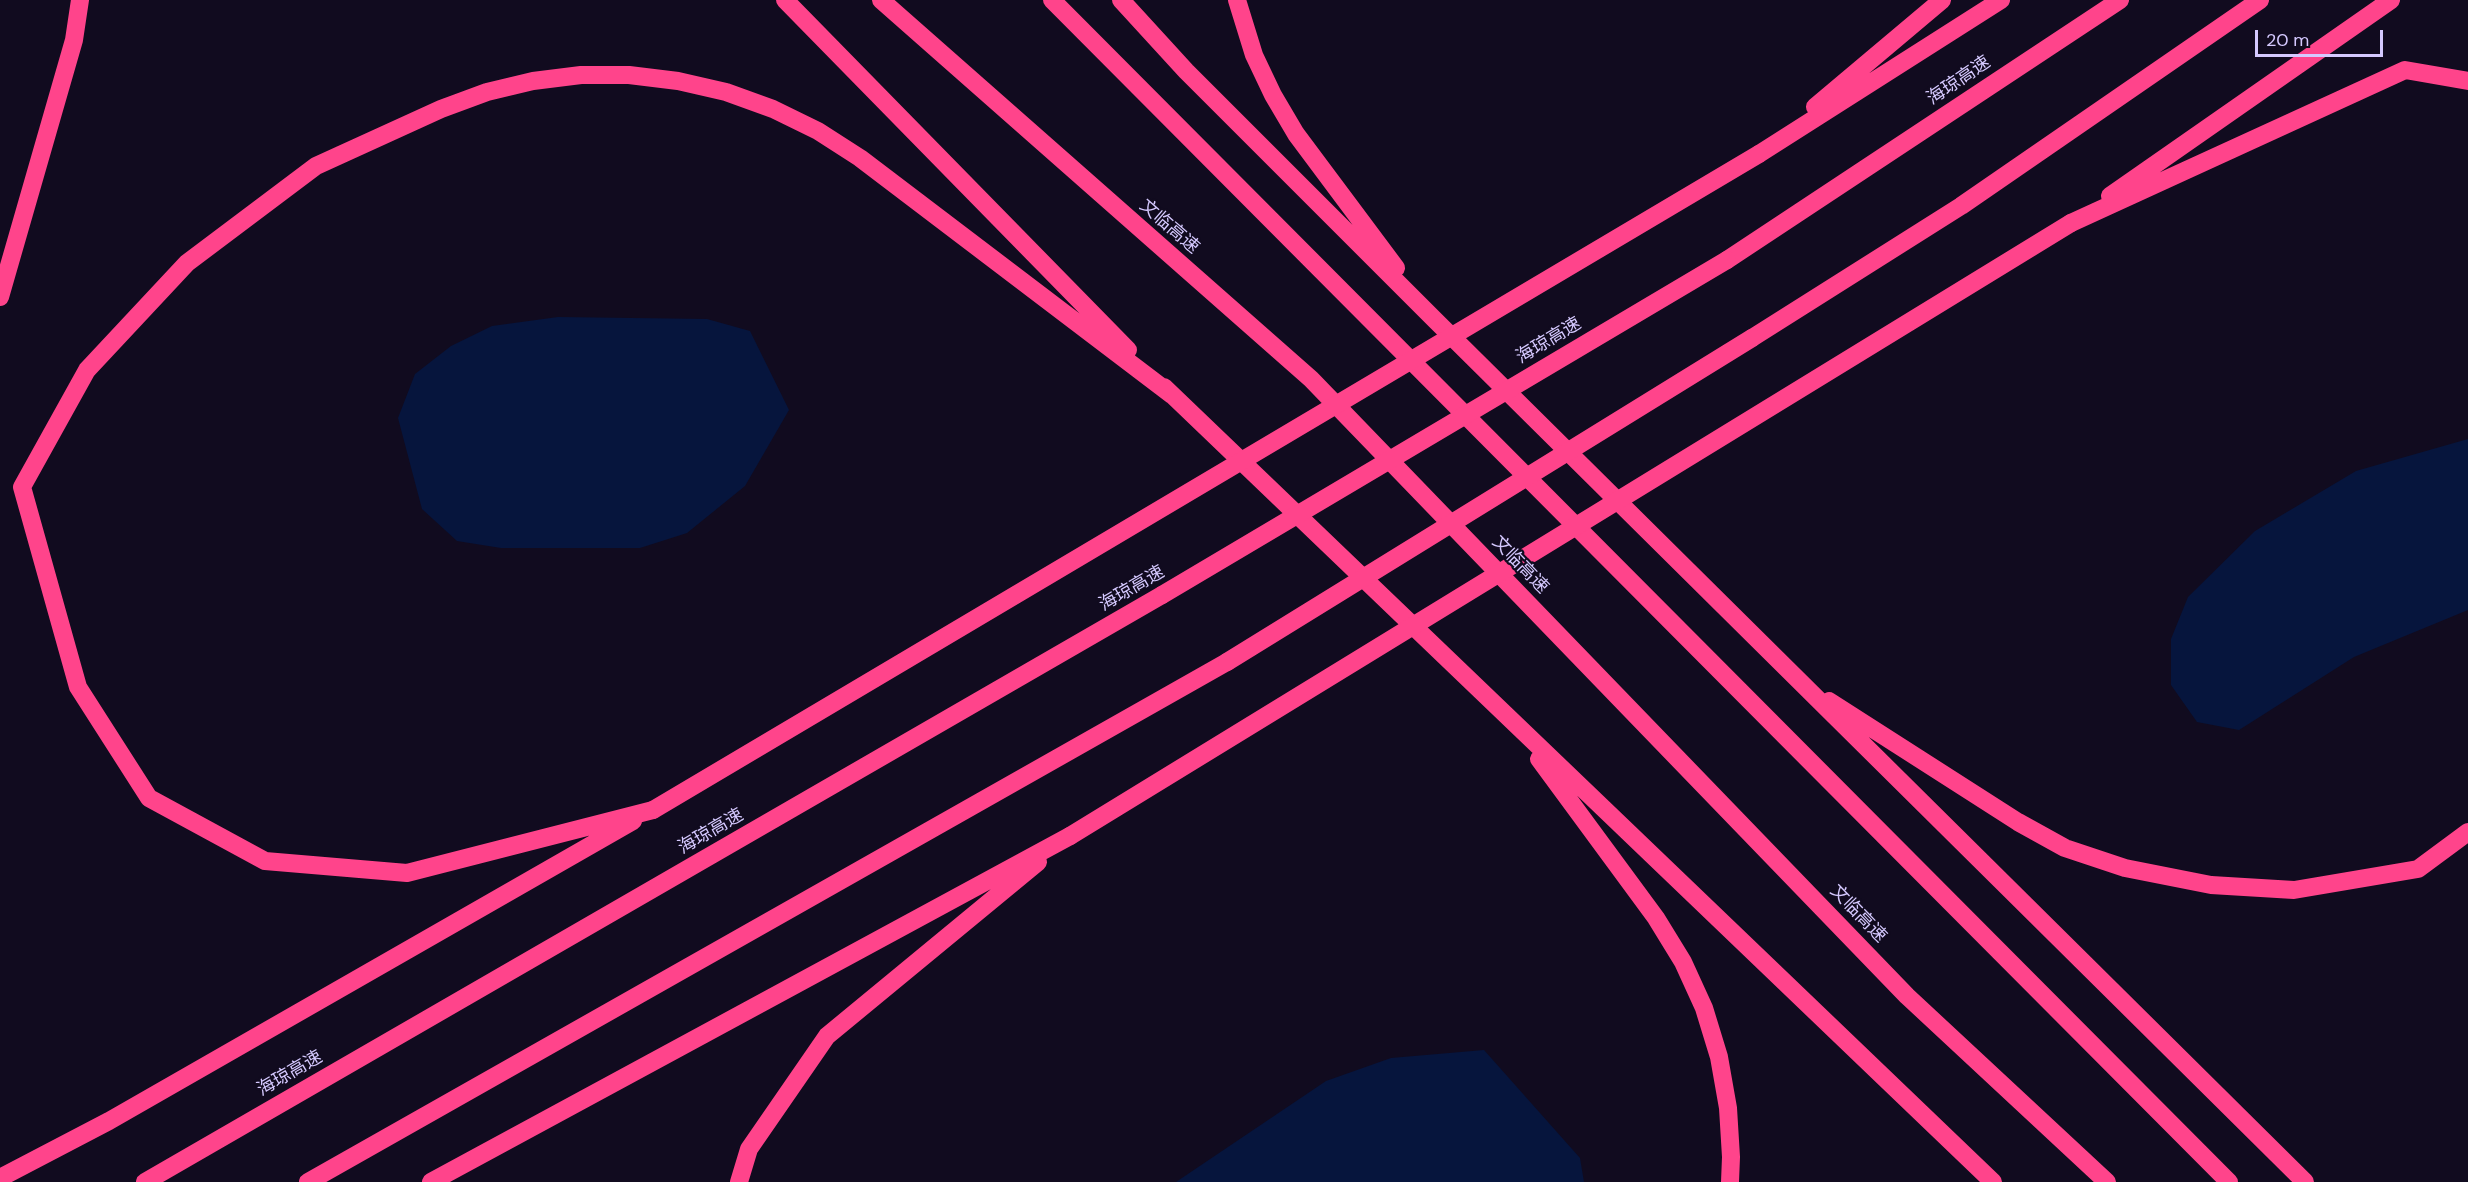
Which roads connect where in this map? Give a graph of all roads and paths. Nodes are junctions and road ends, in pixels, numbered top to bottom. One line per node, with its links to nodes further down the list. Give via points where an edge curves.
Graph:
1 (80, 0): 15 (highway, via 74,40)
2 (785, 0): 17 (highway)
3 (881, 0): 30 (highway, 文临高速, via 1311,379 1907,996)
4 (1052, 0): 31 (highway)
5 (1120, 0): 16 (highway)
6 (1237, 0): 16 (highway, via 1254,55 1296,134)
7 (1942, 0): 13 (highway)
8 (2001, 0): 13 (highway)
9 (2120, 0): 24 (highway, 海琼高速, bridge, via 1727,260 1162,596)
10 (2260, 0): 25 (highway, bridge, via 1960,206 1227,662)
11 (2391, 0): 14 (highway)
12 (2468, 81): 14 (highway, via 2405,70)
13 (1759, 154): 20 (highway, bridge)
14 (2071, 223): 22 (highway, bridge)
15 (0, 297)
16 (1435, 320): 18 (highway)
17 (1172, 395): 19 (highway); 20 (highway, via 818,131 726,92 678,81 581,75 487,92 441,109 316,166 187,263 87,370 22,487 78,687 149,798 266,861 407,873)
18 (1798, 682): 21 (highway, via 2018,822 2065,848 2125,868 2211,885 2294,890 2418,869); 32 (highway)
19 (1509, 719): 28 (highway, via 1656,918 1683,962 1704,1008 1719,1058 1728,1108); 29 (highway)
20 (652, 810): 23 (highway, via 109,1121)
21 (2468, 832)
22 (1070, 836): 26 (highway); 27 (highway, via 827,1036 749,1149)
23 (0, 1178)
24 (145, 1182)
25 (308, 1182)
26 (431, 1182)
27 (739, 1182)
28 (1730, 1182)
29 (1993, 1182)
30 (2107, 1182)
31 (2229, 1182)
32 (2305, 1182)

